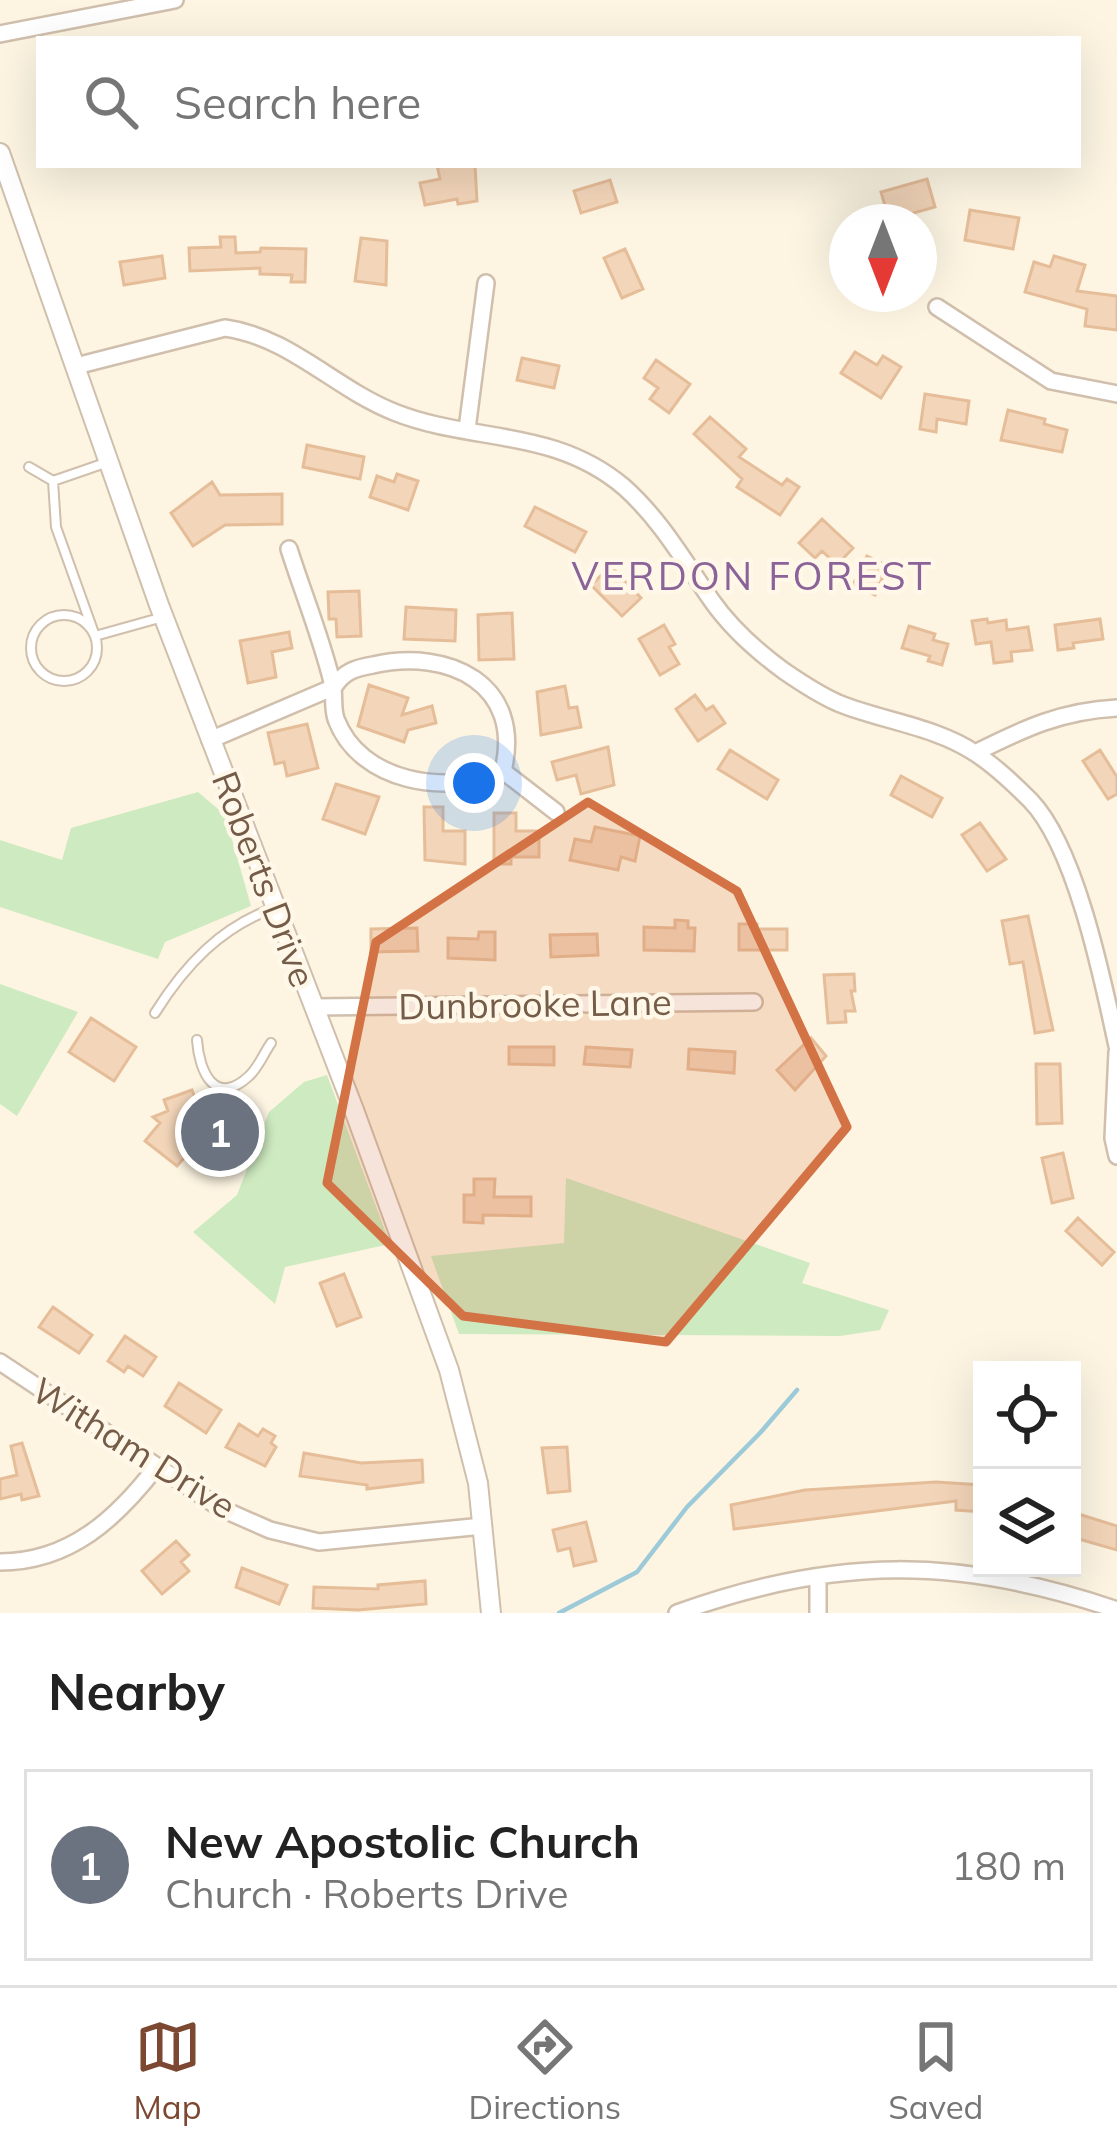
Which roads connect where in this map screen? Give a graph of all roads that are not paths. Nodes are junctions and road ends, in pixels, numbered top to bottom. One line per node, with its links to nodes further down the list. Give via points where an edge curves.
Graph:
1 (175, 0): 2 (street)
2 (0, 34)
3 (0, 153): 4 (street, Roberts Drive)
4 (8, 200): 7 (street, Roberts Drive)
5 (486, 283): 9 (street)
6 (937, 307): 8 (street, via 1051,381)
7 (76, 366): 9 (street, via 225,328 248,331 393,412); 10 (street, Roberts Drive)
8 (1117, 394)
9 (467, 429): 19 (street, via 566,452 597,469 657,520 714,604 785,671 836,702)
10 (110, 461): 12 (lane); 14 (street, Roberts Drive)
11 (29, 467): 12 (lane)
12 (53, 481): 15 (lane, via 56,527)
13 (289, 549): 16 (street)
14 (164, 616): 15 (lane); 18 (street, Roberts Drive)
15 (95, 636): 15 (lane, via 81,619 60,614 34,633 31,654 52,679 74,680 92,667)
16 (334, 687): 18 (street); 20 (street, via 334,716 351,745 383,772 456,782); 20 (street, via 341,675 394,660 464,671 500,705)
17 (1117, 708): 19 (street, via 1074,710)
18 (210, 740): 22 (street, Roberts Drive)
19 (975, 753): 28 (street, via 1033,802 1070,871)
20 (503, 771): 21 (street)
21 (556, 812)
22 (276, 907): 24 (street, Roberts Drive); 25 (lane, via 212,942)
23 (754, 1002): 24 (street, Dunbrooke Lane)
24 (315, 1007): 32 (street, Roberts Drive, via 448,1370)
25 (155, 1013)
26 (197, 1040): 27 (lane, via 202,1073 224,1088 251,1075)
27 (271, 1042)
28 (1117, 1049): 29 (street)
29 (1117, 1156)
30 (0, 1362): 31 (street, Witham Drive)
31 (157, 1466): 32 (street, Witham Drive, via 220,1508 319,1542); 33 (street, via 128,1502 74,1545)
32 (483, 1526): 36 (street, Roberts Drive)
33 (0, 1562)
34 (818, 1578): 35 (street, via 893,1568 987,1574); 37 (street, via 767,1583); 38 (street)
35 (1117, 1610)
36 (491, 1613)
37 (677, 1613)
38 (818, 1613)

